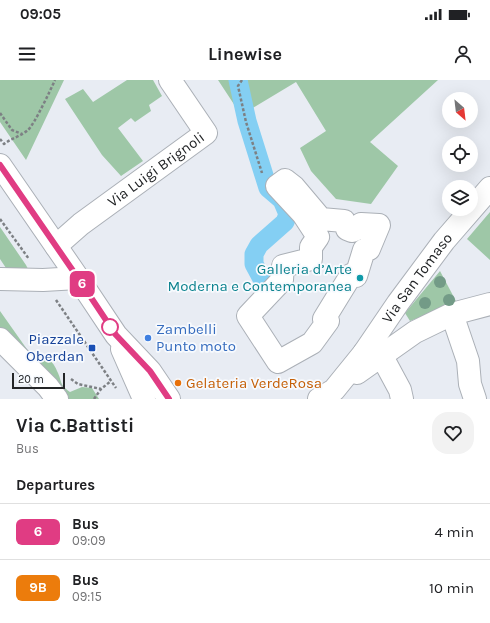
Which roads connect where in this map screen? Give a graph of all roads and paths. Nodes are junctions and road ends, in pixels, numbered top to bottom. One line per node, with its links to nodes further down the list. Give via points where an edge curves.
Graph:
1 (56, 80): 5 (path, via 30,129)
2 (170, 80): 10 (street, Via Luigi Brignoli, via 206,133 81,224)
3 (241, 81): 8 (path, via 238,86 246,122)
4 (0, 113): 5 (path, via 12,130)
5 (22, 134): 6 (path, via 4,144)
6 (0, 139)
7 (0, 165): 10 (street)
8 (262, 174)
9 (490, 188): 14 (street, Via San Tomaso, via 444,241)
10 (56, 246): 11 (street)
11 (78, 278): 12 (street); 18 (street)
12 (0, 279)
13 (490, 304): 15 (street)
14 (392, 311): 17 (street); 20 (street, Via San Tomaso)
15 (452, 314): 17 (street); 30 (street, via 468,361 470,384)
16 (248, 316): 16 (street, via 282,280 283,266 311,259 311,247 318,237 277,186 285,180 294,187 320,219 344,221 347,229 352,231 361,224 379,225 369,249 364,250 356,276 351,275 324,319 328,321 312,343 278,362)
17 (416, 332): 20 (street)
18 (116, 335): 27 (street); 28 (street, via 150,371)
19 (0, 339): 25 (street)
20 (370, 356): 24 (street, Via San Tomaso); 29 (street, via 386,364)
21 (71, 378): 23 (path, via 78,384)
22 (112, 381): 23 (path)
23 (101, 389): 26 (path)
24 (326, 395)
25 (57, 399)
26 (94, 399)
27 (144, 399)
28 (169, 399)
29 (402, 399)
30 (475, 399)

